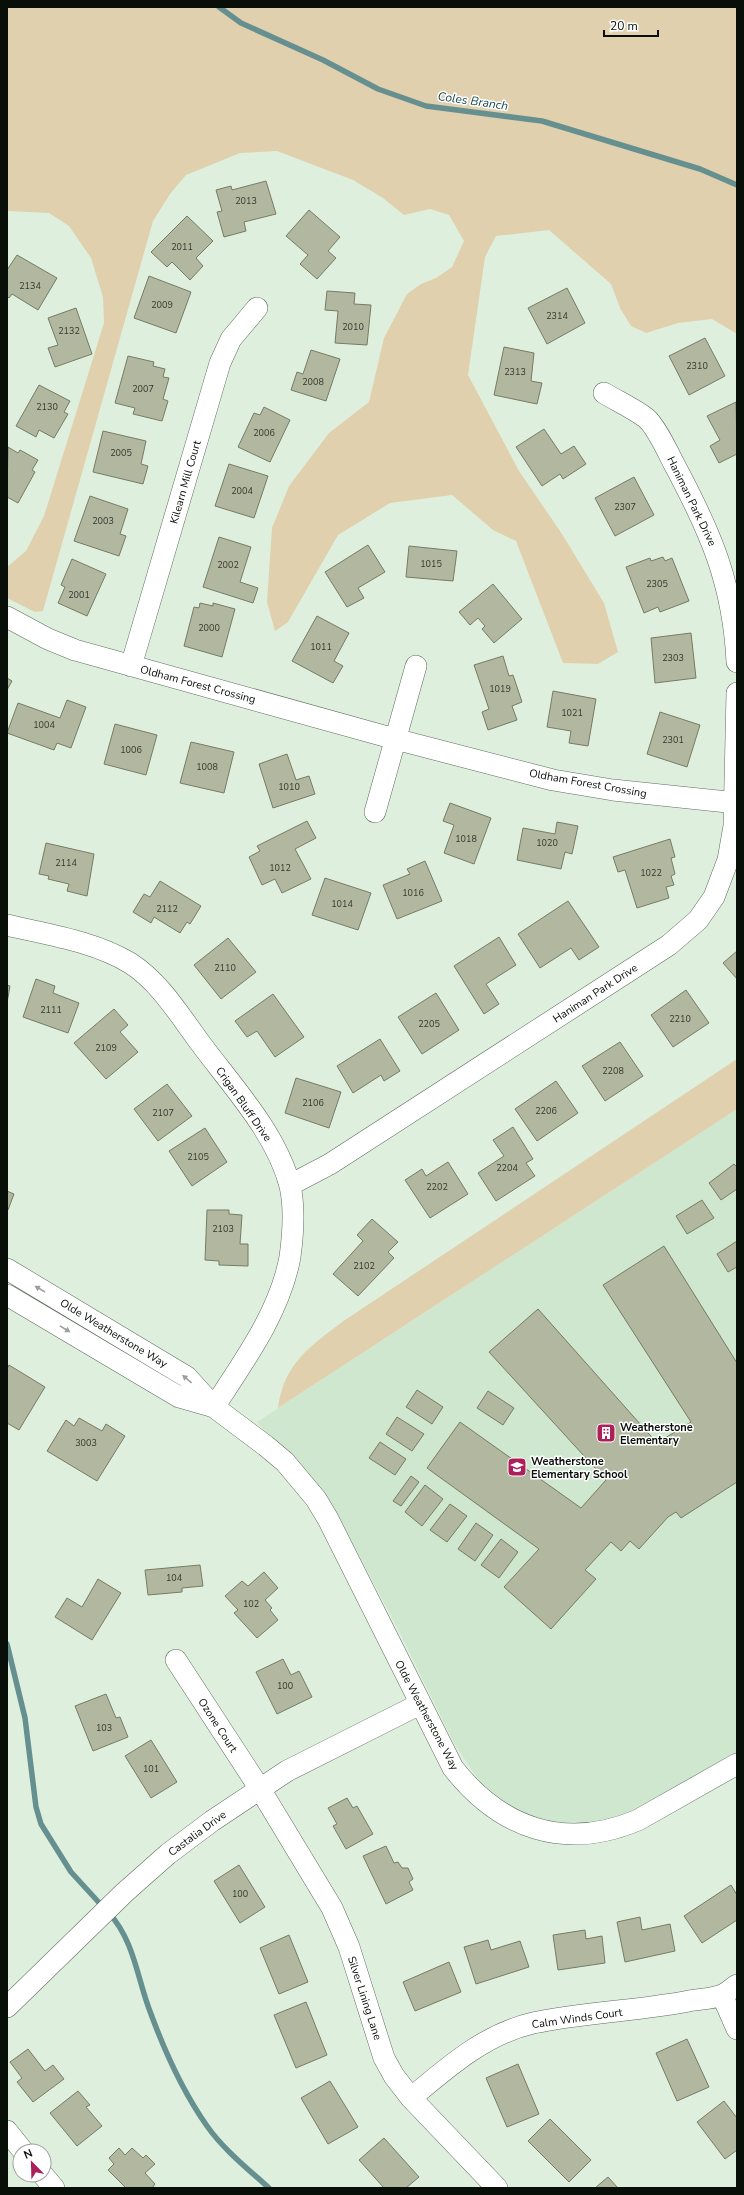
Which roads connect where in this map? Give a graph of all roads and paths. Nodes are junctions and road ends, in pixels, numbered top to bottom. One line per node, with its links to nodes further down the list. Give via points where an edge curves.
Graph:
1 (257, 308): 5 (street, Kilearn Mill Court, via 231,339 220,363)
2 (604, 393): 4 (street, Haniman Park Drive, via 647,418 690,493 722,568 731,604)
3 (7, 617): 5 (street, Oldham Forest Crossing, via 75,650)
4 (737, 662)
5 (131, 666): 8 (street, Oldham Forest Crossing)
6 (416, 666): 8 (street)
7 (737, 693): 9 (street, Haniman Park Drive)
8 (395, 739): 9 (street, Oldham Forest Crossing, via 552,780 613,790); 10 (street)
9 (736, 803): 12 (street, Haniman Park Drive, via 728,860 722,878 714,897 692,925 662,949 330,1164)
10 (375, 812)
11 (7, 925): 12 (street, Crigan Bluff Drive, via 91,945 132,964 147,976 168,999 255,1116 274,1147)
12 (290, 1185): 15 (street, Crigan Bluff Drive, via 290,1256 280,1294)
13 (7, 1269): 15 (street, Olde Weatherstone Way, one-way to 13, via 187,1377)
14 (7, 1295): 15 (street, Olde Weatherstone Way, one-way to 15, via 178,1397)
15 (214, 1407): 17 (street, Olde Weatherstone Way, via 285,1462 316,1499 328,1518)
16 (176, 1660): 19 (street, Ozone Court)
17 (420, 1704): 18 (street, Olde Weatherstone Way, via 454,1768 476,1795 511,1819 546,1831 588,1834 626,1825); 19 (street, Castalia Drive, via 287,1771)
18 (737, 1764)
19 (260, 1789): 21 (street, Castalia Drive, via 168,1854 124,1893); 23 (street, Silver Lining Lane, via 332,1908 349,1947 384,2058)
20 (730, 1990): 22 (street); 23 (street, Calm Winds Court, via 670,2005 532,2023 480,2045)
21 (7, 2007)
22 (737, 2029)
23 (411, 2098): 26 (street, Silver Lining Lane)
24 (7, 2131): 25 (street)
25 (17, 2143)
26 (497, 2188)

